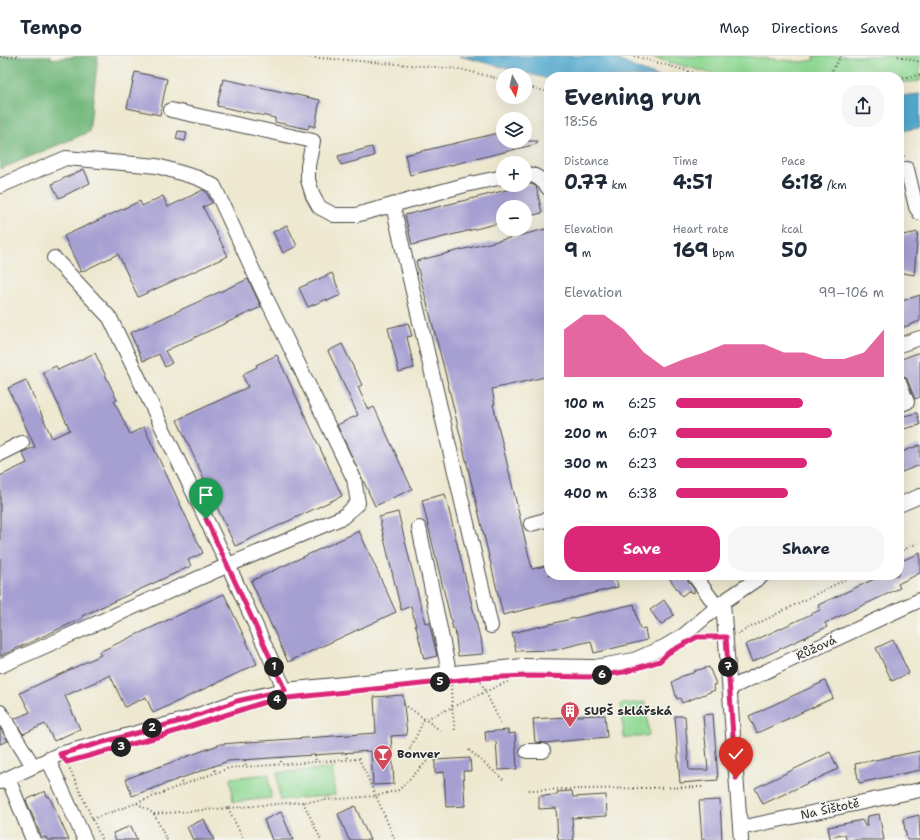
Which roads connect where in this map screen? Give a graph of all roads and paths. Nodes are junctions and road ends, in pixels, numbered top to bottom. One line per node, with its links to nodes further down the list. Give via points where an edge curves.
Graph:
1 (0, 56): 2 (path)
2 (20, 56)
3 (294, 56): 12 (path, via 460,69)
4 (634, 56): 8 (path)
5 (841, 56): 9 (path)
6 (898, 56): 7 (path)
7 (920, 62)
8 (691, 72)
9 (831, 72)
10 (920, 74): 11 (path)
11 (904, 77)
12 (496, 78)
13 (532, 88): 14 (path)
14 (544, 91)
15 (171, 110): 21 (street, via 313,141 308,180 319,207 334,214 356,214)
16 (907, 169): 22 (street, via 916,207)
17 (532, 174): 19 (street)
18 (496, 178): 21 (street)
19 (544, 181)
20 (0, 186): 37 (street, via 66,158 157,166 198,178 214,186 354,479 358,503 343,517)
21 (393, 206): 45 (street)
22 (920, 213)
23 (54, 258): 37 (street, via 110,318)
24 (920, 338): 25 (street)
25 (904, 343)
26 (904, 394): 27 (street, via 907,402)
27 (904, 403)
28 (22, 444): 29 (street)
29 (0, 454)
30 (920, 496): 31 (street)
31 (904, 503)
32 (544, 520): 33 (street)
33 (531, 524)
34 (419, 528): 50 (street)
35 (920, 542): 36 (path)
36 (904, 550)
37 (228, 565): 48 (street); 53 (street)
38 (698, 580): 42 (street)
39 (844, 580): 47 (path)
40 (741, 582): 42 (street)
41 (920, 600): 43 (street, Růžová)
42 (720, 604): 47 (street); 50 (street, via 684,635 634,660 595,667 522,666)
43 (902, 608): 44 (street, Růžová); 52 (street, Růžová)
44 (920, 609)
45 (491, 626)
46 (697, 637): 47 (path)
47 (726, 637): 52 (street)
48 (0, 666)
49 (506, 677): 54 (path, via 513,678)
50 (450, 678): 53 (street); 56 (path)
51 (479, 678): 54 (path)
52 (730, 688): 94 (street)
53 (285, 690): 69 (street, via 237,701 184,720)
54 (486, 692): 56 (path); 59 (path)
55 (404, 704): 58 (path)
56 (452, 707): 58 (path); 60 (path)
57 (0, 712): 75 (street)
58 (424, 720): 61 (path); 67 (path)
59 (501, 724)
60 (455, 731)
61 (441, 732)
62 (469, 750): 81 (path)
63 (543, 751): 66 (street)
64 (346, 752): 72 (path)
65 (436, 752): 88 (path, via 399,790)
66 (527, 752)
67 (408, 754)
68 (315, 755): 73 (path)
69 (54, 756): 75 (street); 93 (path, via 67,762); 96 (street)
70 (281, 757): 74 (path)
71 (245, 760): 77 (path)
72 (347, 760): 73 (path); 88 (path, via 359,759)
73 (316, 762): 74 (path)
74 (281, 765): 77 (path)
75 (33, 766): 80 (street)
76 (213, 766): 78 (path)
77 (246, 767): 78 (path, via 229,768)
78 (216, 773): 82 (path)
79 (180, 778): 82 (path)
80 (4, 780): 95 (street)
81 (505, 781)
82 (182, 785): 87 (path)
83 (702, 787): 85 (path)
84 (151, 789): 87 (path)
85 (530, 790)
86 (920, 790): 94 (street, Na Šištotě)
87 (154, 796): 90 (path)
88 (376, 796): 89 (path); 101 (path)
89 (303, 802): 91 (path); 100 (path)
90 (137, 803): 92 (path); 93 (path)
91 (228, 808): 92 (path); 99 (path)
92 (154, 814): 98 (path)
93 (92, 819): 97 (path)
94 (741, 834)
95 (33, 840)
96 (85, 840)
97 (102, 840)
98 (167, 840)
99 (244, 840)
100 (321, 840)
101 (395, 840)

